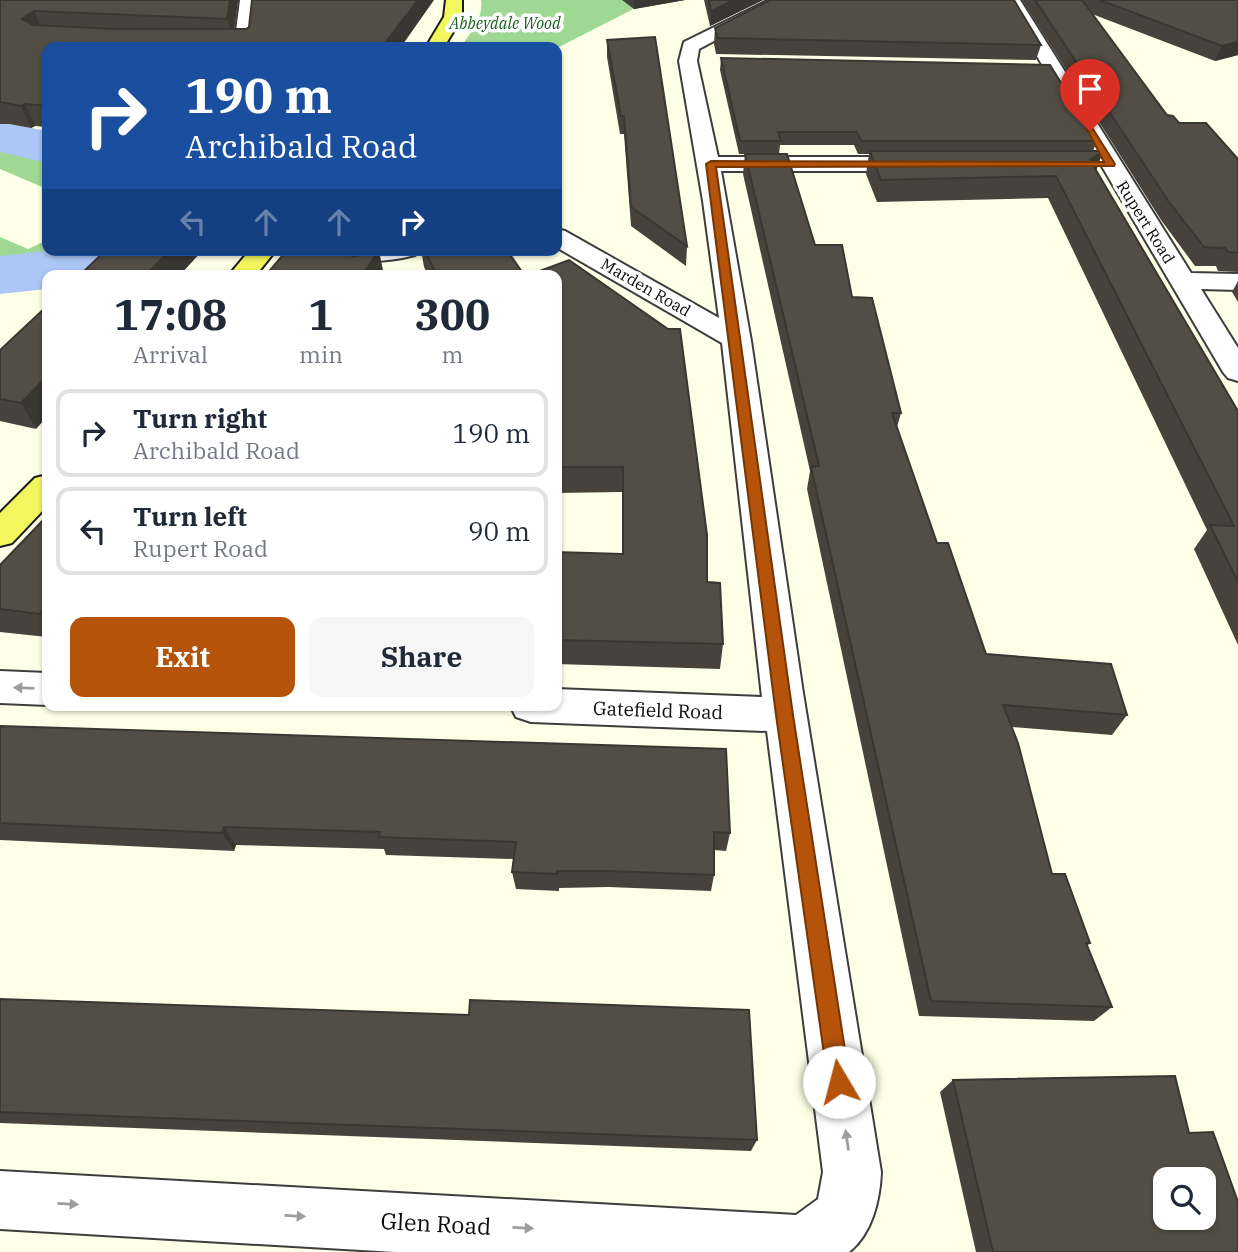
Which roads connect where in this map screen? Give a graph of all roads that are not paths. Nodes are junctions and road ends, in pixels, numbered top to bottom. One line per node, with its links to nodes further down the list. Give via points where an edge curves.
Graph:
1 (248, 0): 5 (street)
2 (454, 0): 6 (main road, via 453,17)
3 (782, 0): 9 (street, via 690,46)
4 (1012, 0): 8 (street, Rupert Road)
5 (244, 42)
6 (438, 42)
7 (1025, 69): 8 (street)
8 (1053, 69): 12 (street, Rupert Road)
9 (711, 164): 10 (street); 18 (street)
10 (935, 164)
11 (1083, 164): 12 (street)
12 (1110, 164): 16 (street, Rupert Road)
13 (562, 239): 18 (street, Marden Road)
14 (259, 256): 15 (main road)
15 (246, 270)
16 (1182, 281): 17 (street); 19 (street, Rupert Road)
17 (1238, 282)
18 (736, 339): 25 (street)
19 (1238, 372)
20 (42, 491): 21 (main road)
21 (0, 534)
22 (0, 687): 23 (street, one-way to 22)
23 (42, 688)
24 (562, 706): 25 (street, Gatefield Road)
25 (785, 715): 26 (street, Glen Road, one-way to 25, via 796,1245 828,1232 851,1199 850,1159)
26 (0, 1200)

